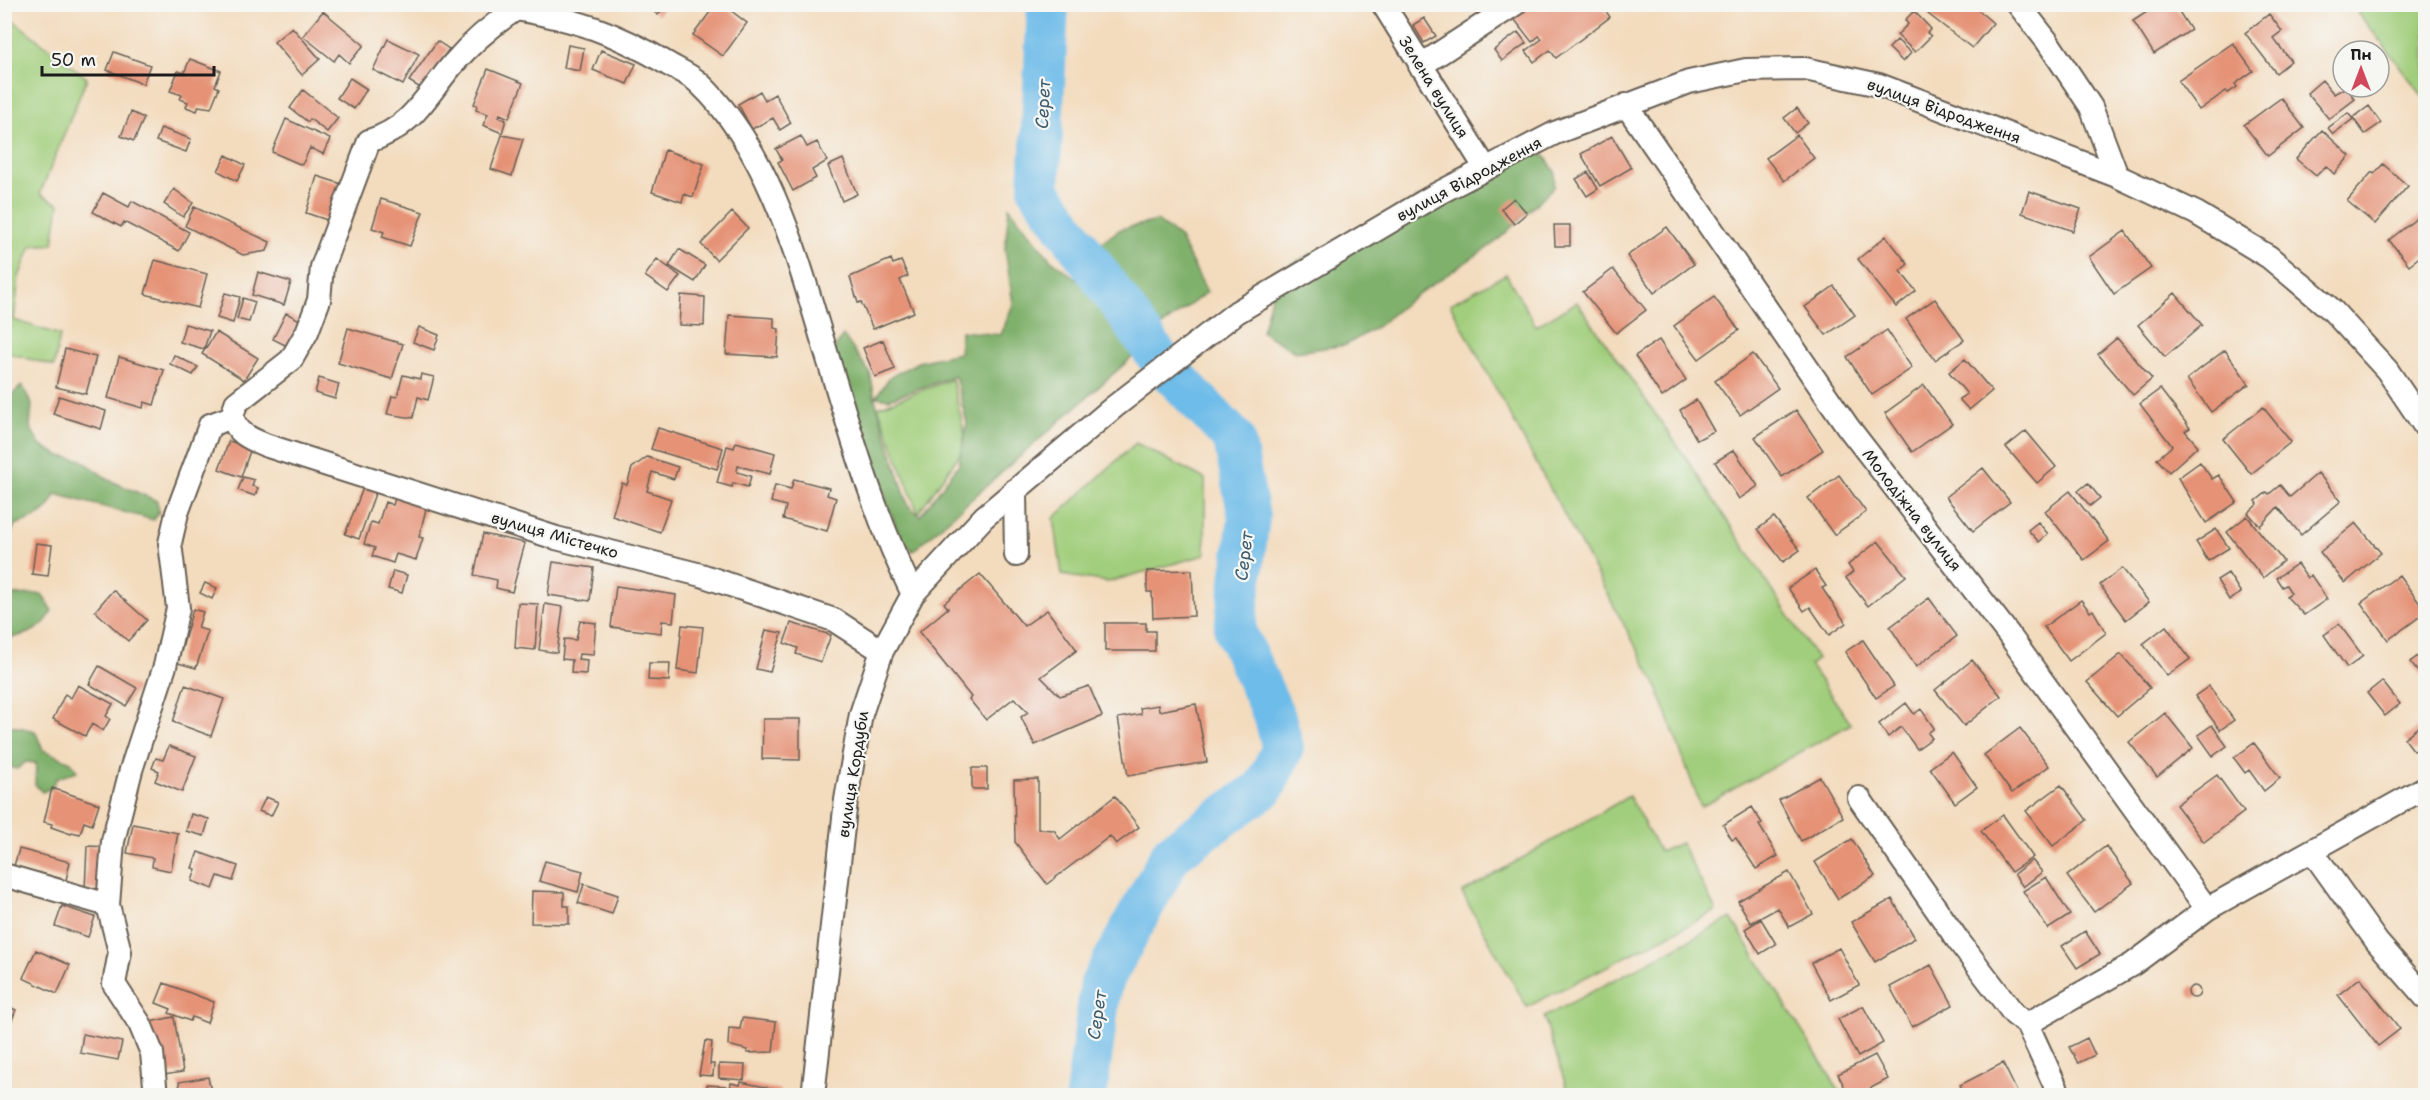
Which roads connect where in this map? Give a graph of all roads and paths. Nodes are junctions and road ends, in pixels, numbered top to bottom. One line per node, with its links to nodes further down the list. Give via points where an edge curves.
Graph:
1 (1383, 4): 5 (street, Зелена вулиця)
2 (1515, 4): 5 (street)
3 (2018, 4): 8 (street, via 2091,107)
4 (516, 7): 10 (street, via 488,28 452,65 414,116 387,136 369,141 322,267 319,300 307,332 291,360 236,403); 14 (street, via 573,20 632,42 697,81 726,111 764,177 795,244 888,543)
5 (1420, 66): 7 (street, Зелена вулиця)
6 (1626, 105): 7 (street, вулиця Відродження, via 1554,133); 8 (street, вулиця Відродження, via 1689,82 1746,70 1805,69 1879,85); 21 (street, Молодіжна вулиця, via 1848,427 2009,635)
7 (1486, 169): 9 (street, вулиця Відродження, via 1236,312)
8 (2117, 176): 11 (street, вулиця Відродження, via 2196,213 2269,257 2332,310 2387,370)
9 (1114, 407): 12 (street, вулиця Кордуби)
10 (232, 417): 15 (street, вулиця Містечко, via 236,428 246,437 265,445 556,538 723,582 834,620); 20 (street, via 210,425 175,523 170,543 178,608 165,666 130,770 113,841)
11 (2426, 429)
12 (1016, 490): 13 (street); 14 (street, вулиця Кордуби, via 984,517)
13 (1016, 555)
14 (913, 594): 15 (street, вулиця Кордуби)
15 (882, 651): 25 (street, вулиця Кордуби, via 861,714 846,800)
16 (2426, 787): 18 (street)
17 (1859, 798): 23 (street, via 1957,939 2014,1014)
18 (2312, 850): 21 (street); 22 (street, via 2377,942)
19 (4, 875): 20 (street)
20 (108, 905): 24 (street, via 120,952 114,984 140,1023 152,1053)
21 (2206, 909): 23 (street, via 2133,964)
22 (2426, 998)
23 (2028, 1024): 26 (street)
24 (156, 1095)
25 (813, 1095)
26 (2060, 1095)

